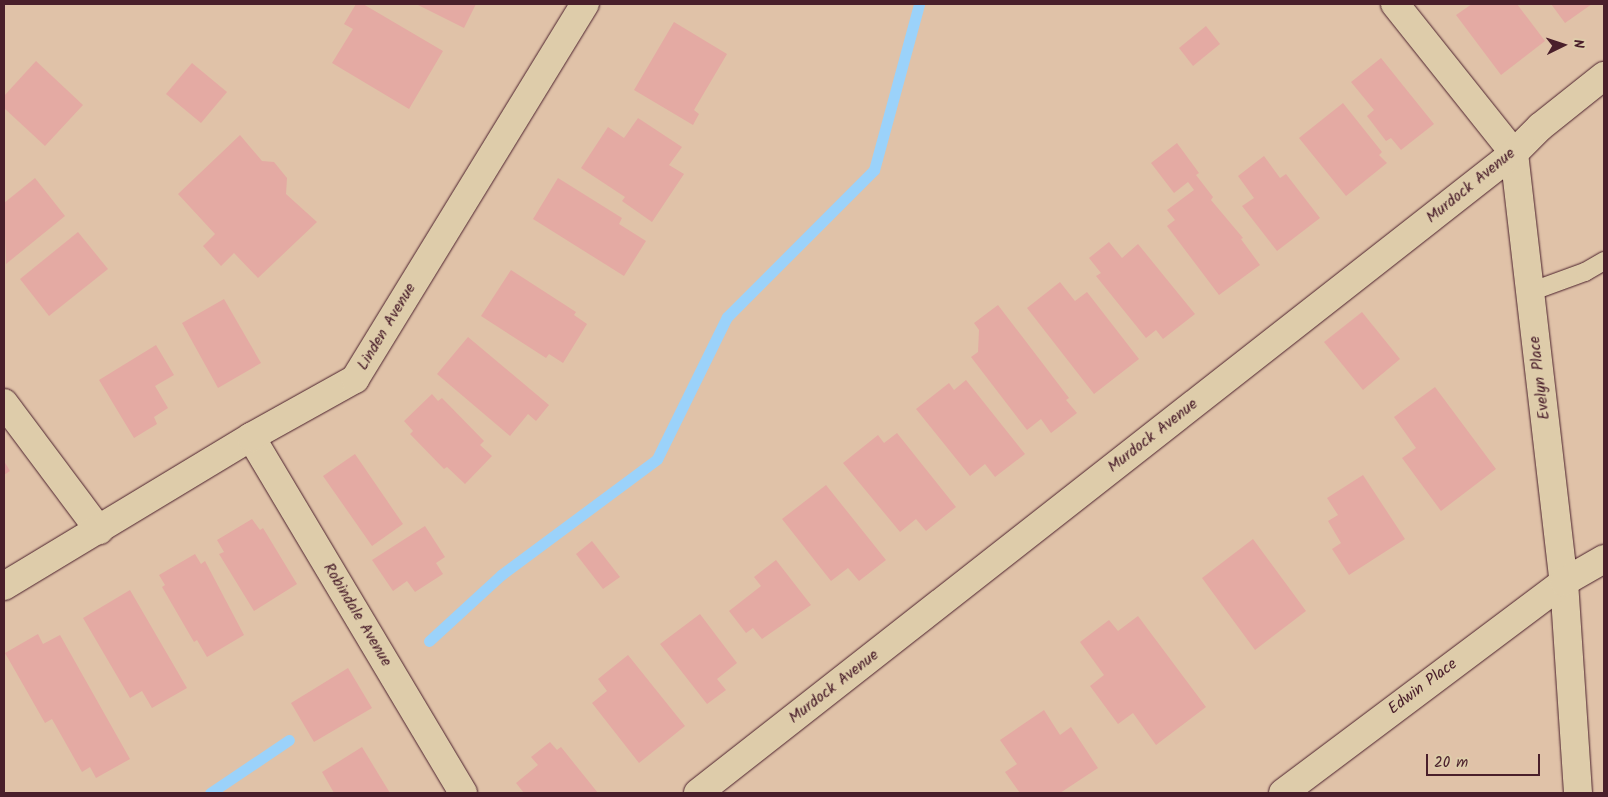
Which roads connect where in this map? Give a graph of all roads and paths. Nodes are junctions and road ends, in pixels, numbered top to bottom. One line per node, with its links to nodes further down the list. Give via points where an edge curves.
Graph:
1 (585, 4): 8 (street, Linden Avenue, via 355,379)
2 (1395, 4): 4 (street)
3 (1604, 76): 4 (street, Murdock Avenue, via 1540,127)
4 (1514, 153): 6 (street, Evelyn Place); 14 (street, Murdock Avenue)
5 (1604, 261): 6 (lane, via 1585,272)
6 (1530, 292): 11 (street, Evelyn Place)
7 (4, 402): 9 (street)
8 (251, 437): 9 (street, Linden Avenue); 13 (street, Robindale Avenue)
9 (99, 530): 12 (street, Linden Avenue)
10 (1604, 559): 11 (street, Edwin Place)
11 (1564, 582): 15 (street, Edwin Place); 16 (street, Evelyn Place)
12 (4, 586)
13 (463, 793)
14 (698, 793)
15 (1284, 793)
16 (1578, 793)

